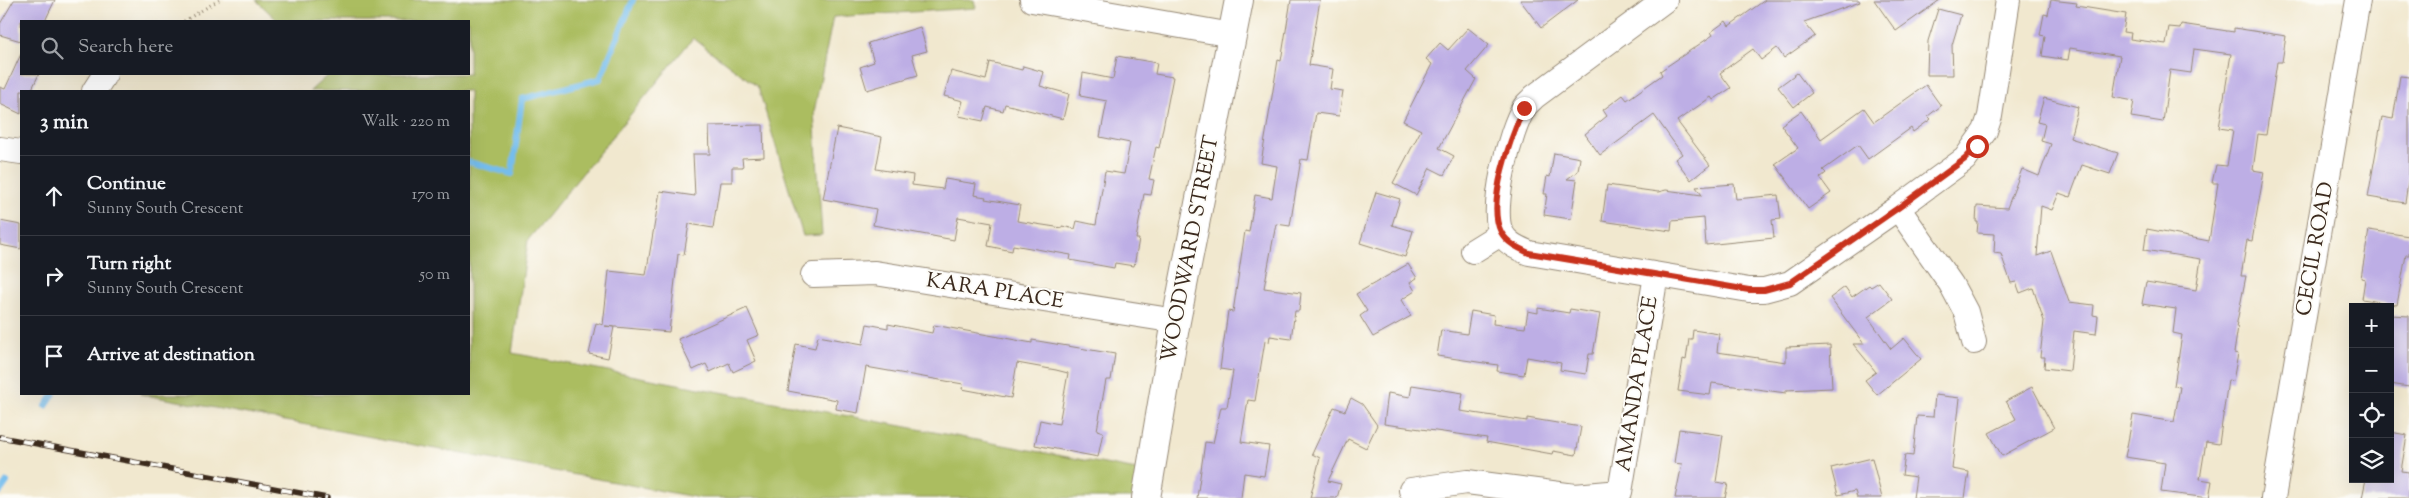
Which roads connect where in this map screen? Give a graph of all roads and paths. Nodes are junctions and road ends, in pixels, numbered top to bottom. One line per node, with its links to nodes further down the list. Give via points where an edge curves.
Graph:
1 (219, 0): 7 (path)
2 (1032, 0): 8 (street)
3 (1239, 0): 8 (street, WOODWARD STREET)
4 (2008, 0): 13 (street, via 1985,131 1965,159)
5 (2355, 1): 22 (street, CECIL ROAD)
6 (1657, 2): 14 (street, via 1524,108 1500,180 1496,205)
7 (186, 20)
8 (1232, 35): 18 (street, WOODWARD STREET)
9 (104, 75): 10 (street)
10 (95, 90)
11 (0, 149): 12 (street)
12 (20, 152)
13 (1898, 208): 17 (street, via 1790,283 1779,287 1749,290); 19 (street, via 1951,284 1966,312)
14 (1502, 233): 15 (street); 17 (street, via 1511,244 1529,253)
15 (1473, 252)
16 (813, 275): 18 (street, KARA PLACE, via 875,273)
17 (1656, 275): 20 (street, AMANDA PLACE, via 1620,492 1575,496 1467,482)
18 (1176, 321): 21 (street, WOODWARD STREET)
19 (1974, 342)
20 (1411, 490)
21 (1146, 498)
22 (2274, 498)

